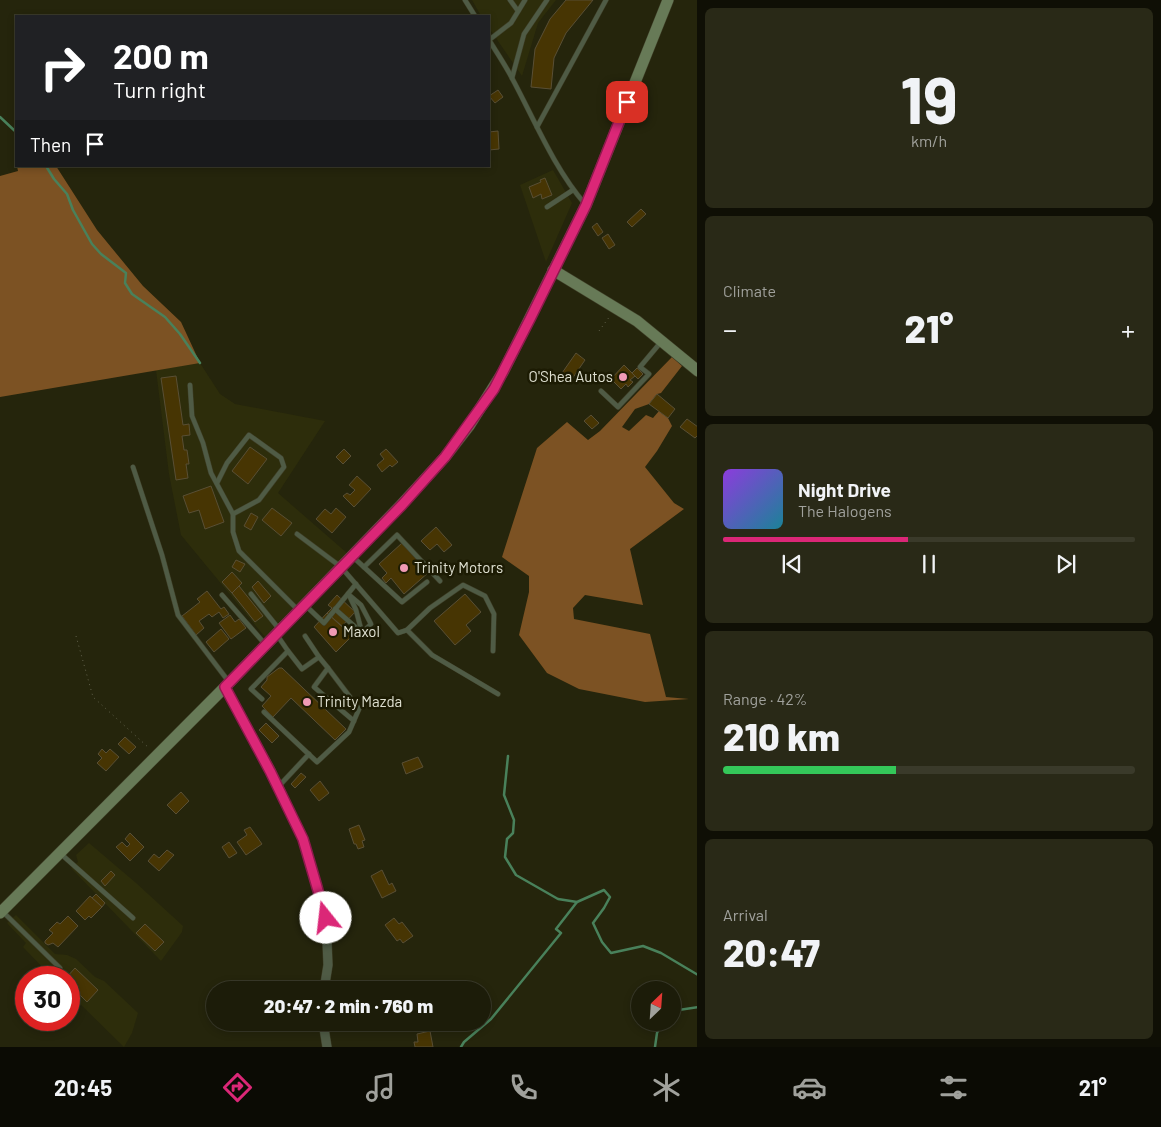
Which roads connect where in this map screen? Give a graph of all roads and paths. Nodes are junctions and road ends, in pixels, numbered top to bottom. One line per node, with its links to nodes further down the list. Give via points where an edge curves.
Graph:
1 (465, 0): 8 (lane)
2 (510, 0): 7 (lane)
3 (525, 0): 7 (lane)
4 (546, 0): 11 (lane, via 524,34)
5 (606, 0): 12 (lane)
6 (668, 0): 14 (main road)
7 (518, 11): 9 (lane, via 511,23)
8 (474, 15)
9 (490, 39)
10 (490, 42): 11 (lane)
11 (512, 78): 12 (lane)
12 (537, 127): 13 (lane)
13 (573, 190): 14 (lane); 15 (lane)
14 (586, 205): 16 (main road)
15 (547, 207)
16 (553, 270): 17 (main road); 27 (main road, via 504,372 468,426 445,457)
17 (616, 308): 18 (path); 19 (main road)
18 (599, 331)
19 (662, 340): 20 (main road); 22 (lane, via 640,367 649,374 618,406)
20 (697, 371)
21 (190, 385): 24 (lane, via 192,416)
22 (601, 391)
23 (133, 467): 48 (lane, via 178,615)
24 (218, 484): 25 (lane); 25 (lane, via 227,463 249,435 281,458 284,467 259,500)
25 (233, 514): 36 (lane, via 233,532 239,551)
26 (297, 534): 28 (lane)
27 (352, 556): 28 (main road); 29 (lane)
28 (342, 567): 32 (lane); 36 (main road)
29 (364, 567): 30 (lane, via 397,535); 31 (lane, via 402,602)
30 (440, 581)
31 (427, 582)
32 (356, 584): 34 (lane); 38 (lane, via 398,633)
33 (251, 594): 39 (lane)
34 (348, 594): 37 (lane); 40 (lane); 40 (lane, via 361,605 371,624)
35 (222, 595): 43 (lane)
36 (302, 608): 37 (lane, via 324,623); 39 (main road)
37 (335, 609): 40 (lane)
38 (407, 630): 45 (lane, via 430,608 463,585 486,596 494,614); 49 (lane, via 432,655)
39 (278, 632): 43 (main road); 44 (lane)
40 (362, 633)
41 (76, 636): 54 (path, via 93,697)
42 (304, 636): 46 (lane)
43 (266, 645): 48 (main road)
44 (288, 651): 46 (lane, via 302,669); 50 (lane, via 251,689)
45 (493, 651)
46 (319, 656): 47 (lane)
47 (328, 668): 52 (lane, via 360,709); 52 (lane, via 314,687)
48 (227, 685): 54 (main road); 55 (street)
49 (498, 694)
50 (262, 699)
51 (264, 712): 53 (lane)
52 (354, 721): 53 (lane, via 348,732 317,762)
53 (309, 754): 55 (lane)
54 (157, 755): 56 (main road)
55 (278, 786): 60 (street, via 303,839 326,918)
56 (60, 853): 57 (main road); 58 (lane)
57 (1, 912): 59 (lane)
58 (134, 918)
59 (58, 966)
60 (326, 981)
61 (324, 1031): 62 (street)
62 (327, 1047)

